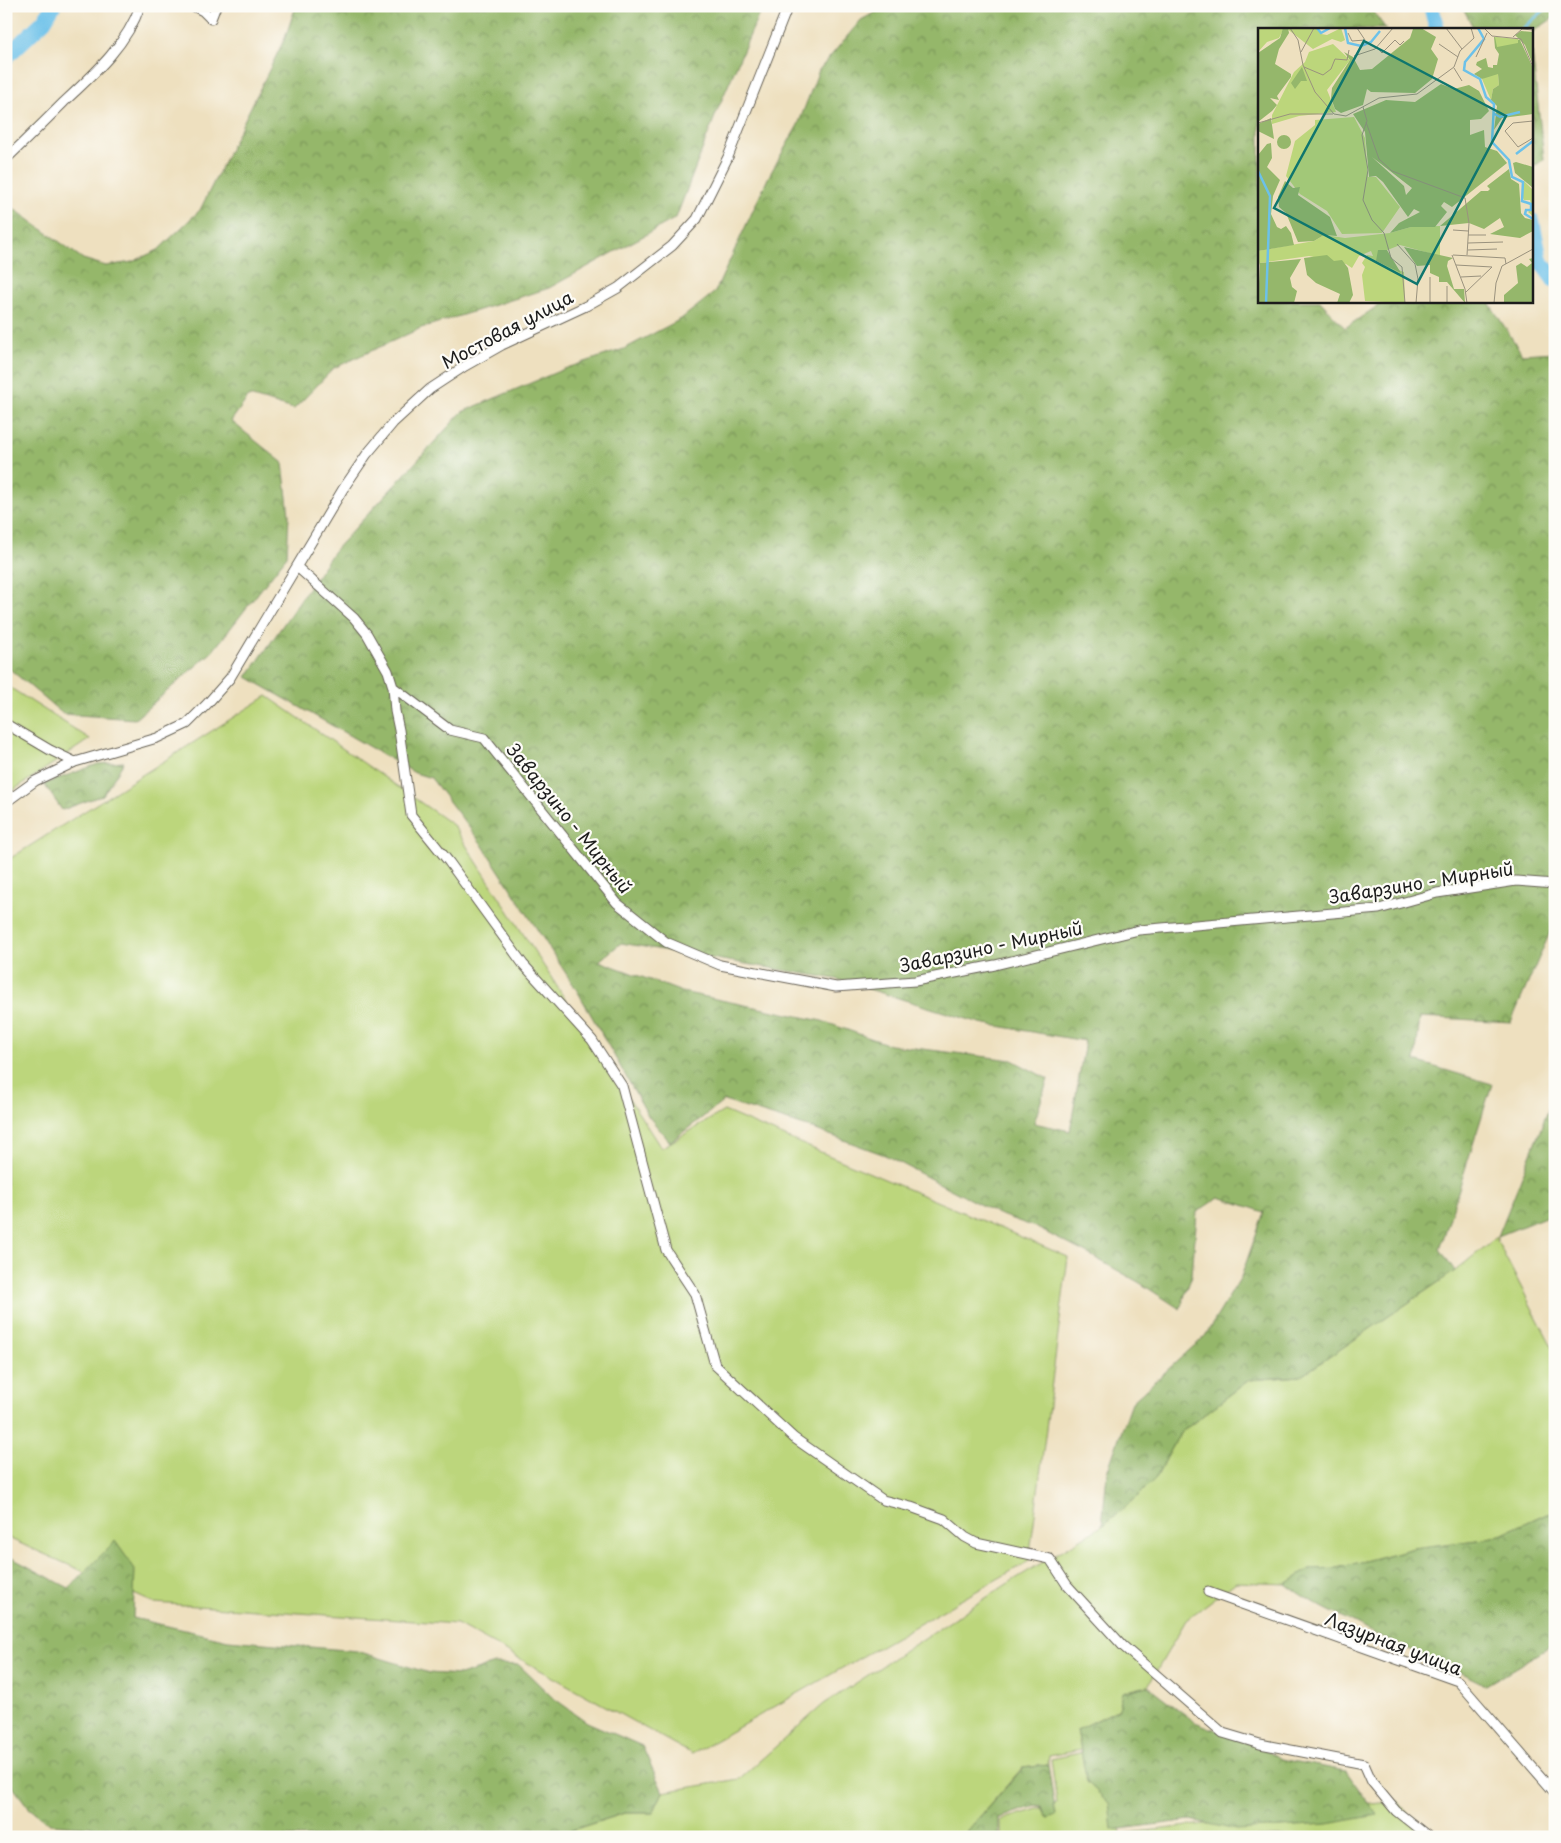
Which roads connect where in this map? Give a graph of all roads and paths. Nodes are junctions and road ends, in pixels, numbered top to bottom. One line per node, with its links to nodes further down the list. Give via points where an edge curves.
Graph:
1 (140, 6): 5 (street, via 115,50)
2 (193, 6): 3 (street, via 211,19)
3 (216, 6)
4 (788, 6): 6 (street, Мостовая улица, via 728,157 697,219 672,246 618,288 502,345 430,389 393,423 367,454)
5 (6, 159)
6 (297, 567): 7 (street, via 354,618 367,634 388,671); 9 (street, Мостовая улица, via 230,678 187,724 156,738)
7 (393, 687): 11 (street, Заварзино - Мирный, via 450,730 484,738 617,904 666,942 720,966 836,987 915,981 1139,930 1379,909 1437,893 1516,881); 14 (street, via 411,815 523,964 592,1040 622,1086 666,1250 695,1294 715,1365 794,1438 884,1500 944,1519 976,1543 1050,1560 1067,1585 1123,1646 1223,1733 1260,1744 1364,1764 1372,1782 1396,1811)
8 (6, 724): 9 (street)
9 (75, 762): 10 (street, Мостовая улица, via 35,781)
10 (6, 802)
11 (1555, 884)
12 (1208, 1592): 13 (street, Лазурная улица, via 1458,1681)
13 (1555, 1793)
14 (1429, 1837)

